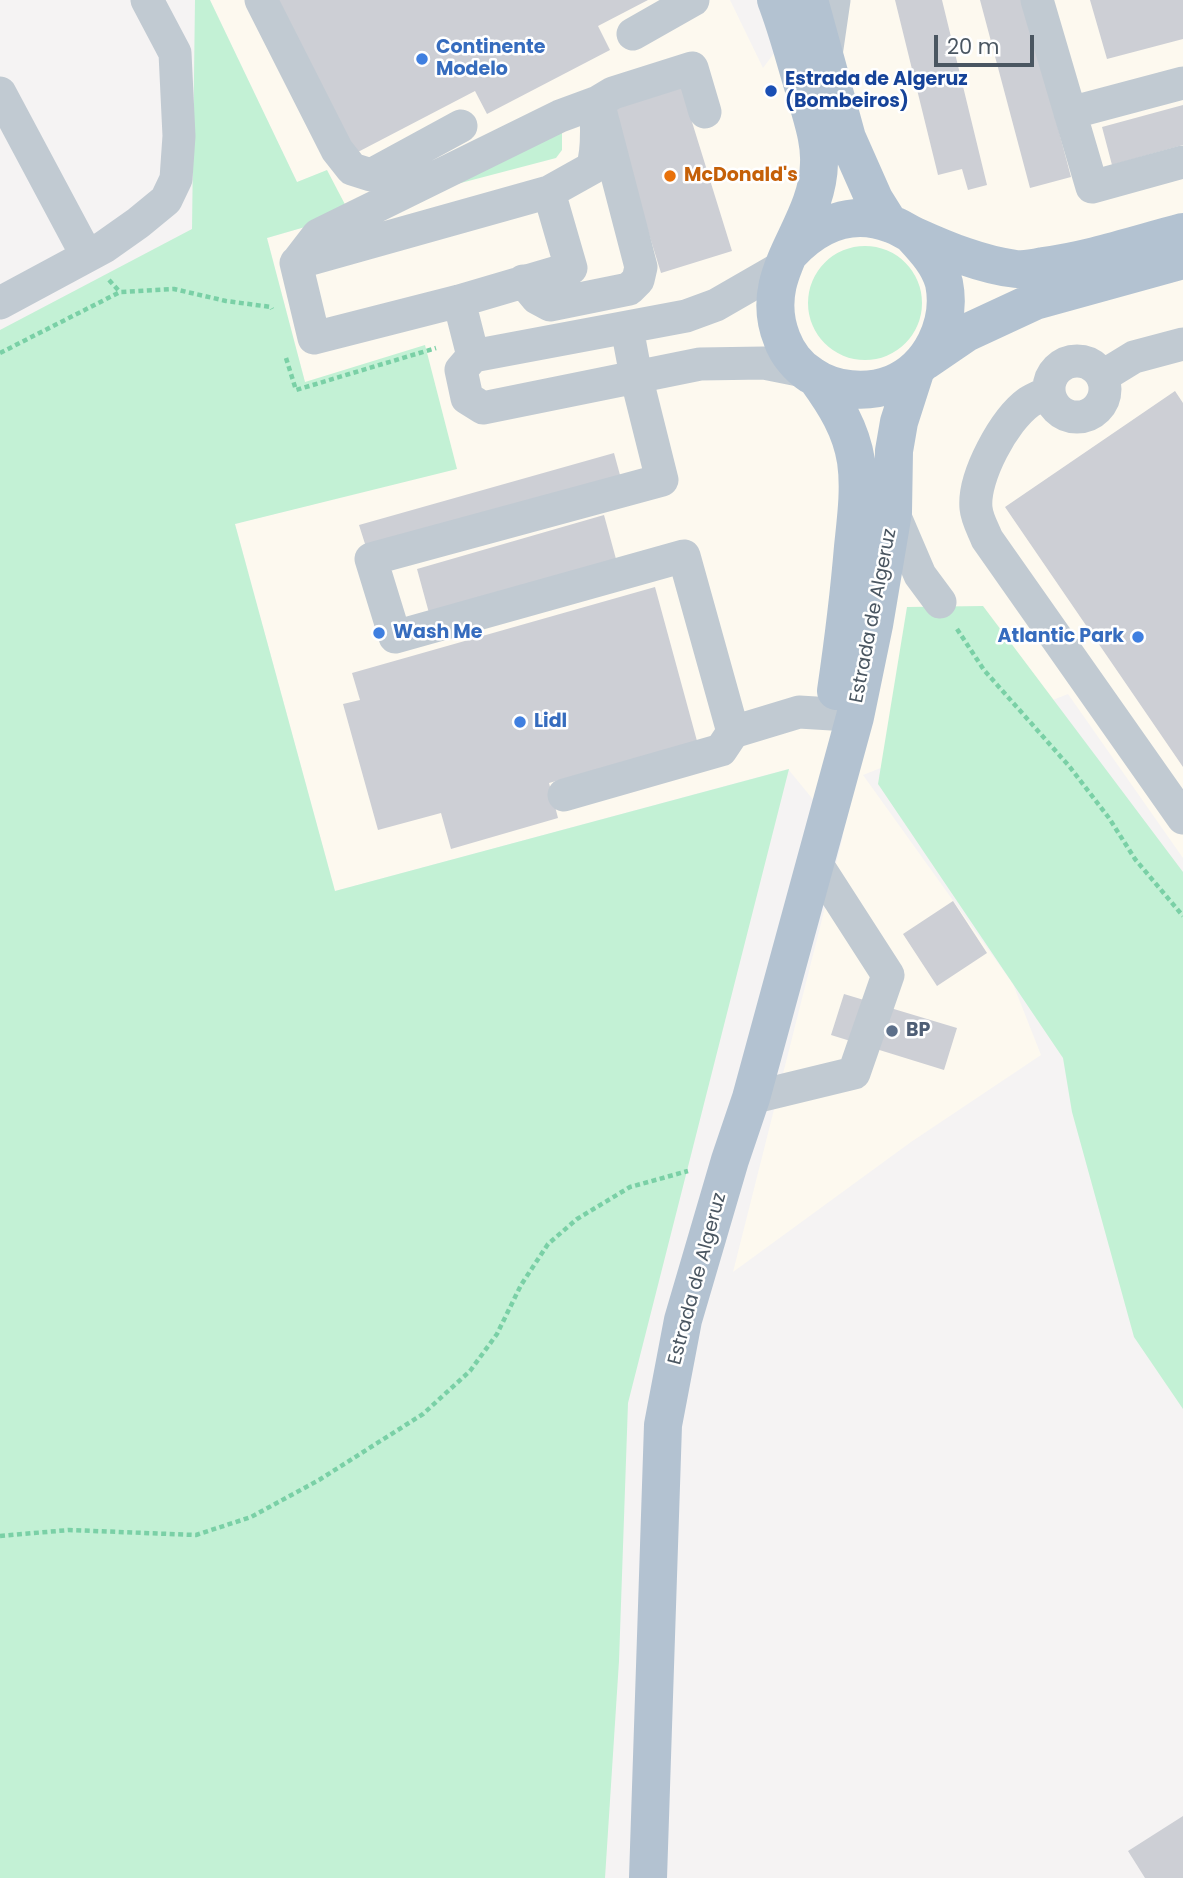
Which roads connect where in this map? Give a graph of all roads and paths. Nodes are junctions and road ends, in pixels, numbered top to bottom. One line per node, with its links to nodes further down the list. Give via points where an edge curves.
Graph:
1 (147, 0): 20 (street, via 175,53 176,179 166,200)
2 (261, 0): 15 (street, via 337,150 352,169 371,175)
3 (693, 0): 8 (street)
4 (776, 0): 21 (main road, Estrada de Algeruz, via 820,146 815,197)
5 (809, 0): 9 (main road, Estrada de Algeruz)
6 (834, 0): 9 (street)
7 (1037, 0): 14 (street)
8 (633, 34)
9 (826, 57): 18 (main road, Estrada de Algeruz, via 847,138 874,199)
10 (1183, 83): 14 (street)
11 (0, 93): 20 (street)
12 (598, 102): 13 (street, via 692,68); 17 (street, via 598,153 592,168); 23 (street, via 560,116 318,235); 24 (street, via 641,267 638,280 629,289 550,305)
13 (705, 112)
14 (1070, 113): 16 (street, via 1092,187)
15 (461, 126)
16 (1183, 162)
17 (549, 192): 23 (street); 24 (street, via 570,268)
18 (900, 229): 19 (main road, via 969,258 1018,270 1066,263); 21 (main road, via 867,218 845,219 805,237); 34 (main road, Estrada de Algeruz, via 932,256 943,282 946,310 939,338)
19 (1183, 232)
20 (87, 256): 26 (street)
21 (786, 260): 28 (street, via 716,305); 35 (main road, Estrada de Algeruz, via 774,294 775,323 786,349)
22 (1183, 260): 34 (main road, via 1035,302 966,333)
23 (296, 263): 25 (street, via 314,338)
24 (523, 281): 25 (street)
25 (459, 301): 33 (street)
26 (0, 303)
27 (275, 318): 31 (path, via 271,307 174,289 120,292)
28 (627, 328): 33 (street); 36 (street)
29 (1183, 344): 42 (street, via 1134,357 1103,376 1085,361 1059,367 1049,383 1049,393 1028,402 987,459 976,507 987,539)
30 (440, 347): 32 (path, via 296,390)
31 (0, 353)
32 (285, 354)
33 (473, 356): 36 (street, via 460,370 467,398 483,408)
34 (920, 366): 35 (main road, via 893,383 868,390 841,389); 37 (main road, Estrada de Algeruz, via 899,422)
35 (811, 375): 36 (street, via 764,363 700,364); 39 (main road, Estrada de Algeruz, via 840,412 856,459 846,619)
36 (636, 376): 40 (street, via 662,480 371,559 394,637 684,556)
37 (893, 512): 38 (street, via 920,575); 43 (main road, Estrada de Algeruz, via 855,717)
38 (940, 602): 44 (path, via 984,670 1069,766 1135,859)
39 (832, 714): 40 (street, via 799,712); 43 (main road, Estrada de Algeruz)
40 (733, 732): 41 (street, via 721,750)
41 (564, 795)
42 (1183, 818)
43 (814, 860): 45 (main road, Estrada de Algeruz); 45 (street, via 888,975 854,1073)
44 (1183, 916)
45 (751, 1098): 46 (main road, Estrada de Algeruz)
46 (730, 1160): 47 (path, via 630,1186 577,1219 548,1244 497,1334 470,1371 423,1414 251,1517 196,1535 69,1530); 48 (main road, Estrada de Algeruz, via 683,1320 663,1425)
47 (0, 1536)
48 (648, 1878)

